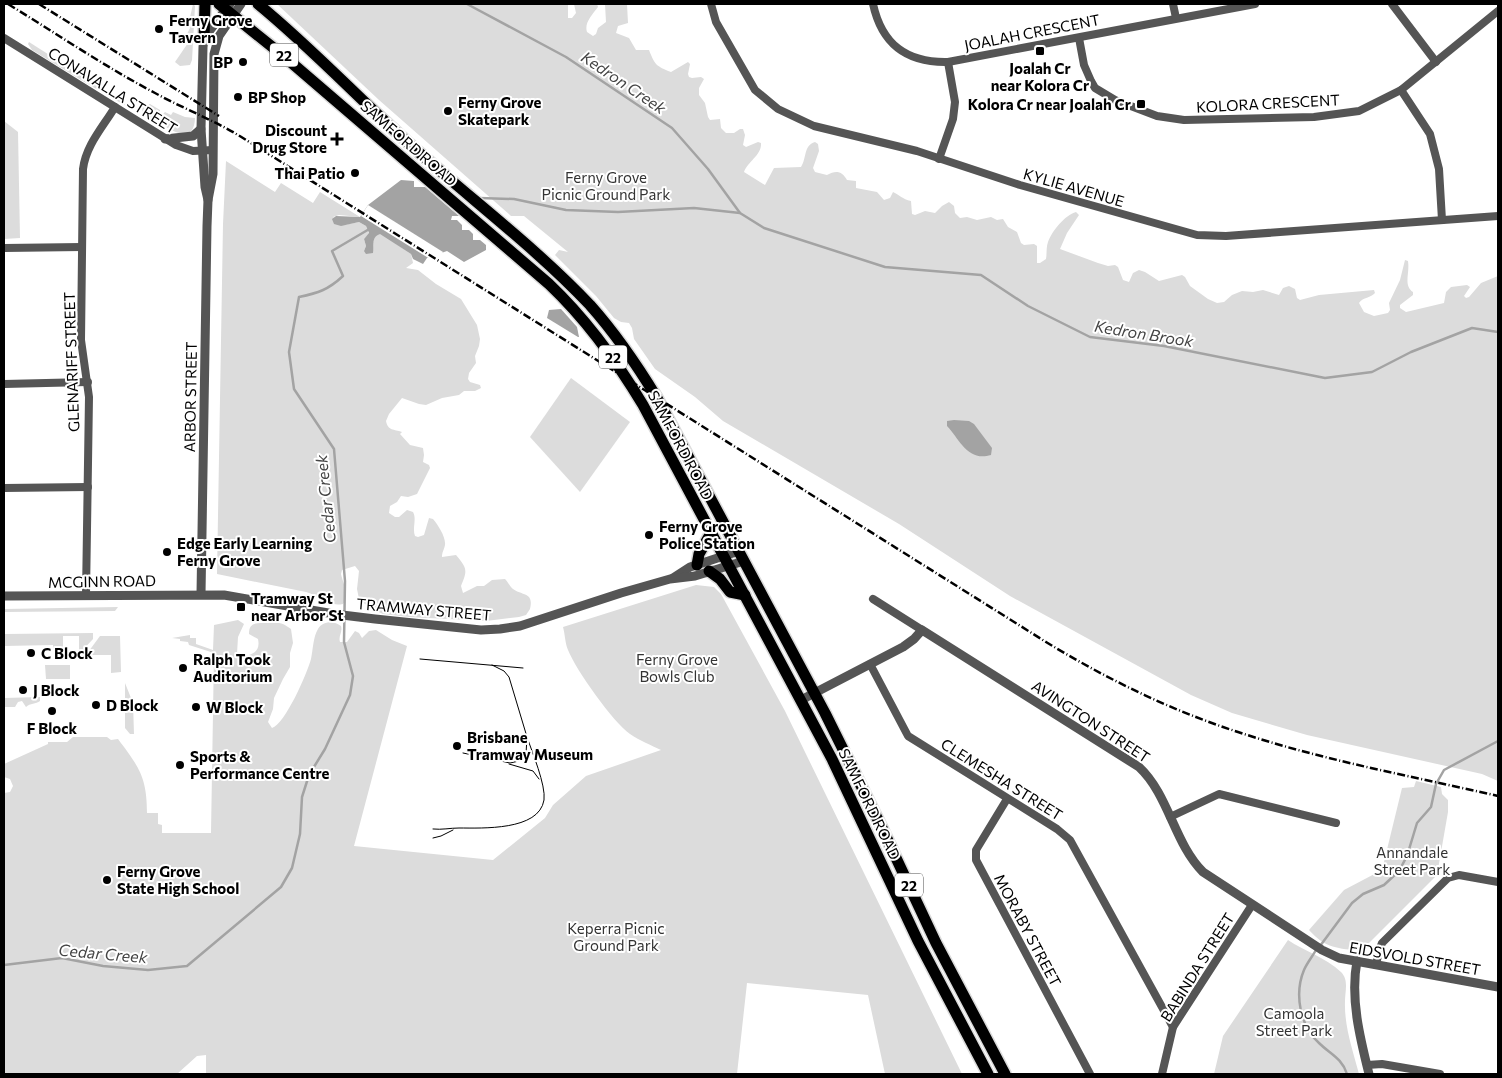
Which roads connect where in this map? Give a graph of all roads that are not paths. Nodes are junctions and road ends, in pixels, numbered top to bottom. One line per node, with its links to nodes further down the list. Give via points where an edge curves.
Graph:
1 (205, 4): 12 (main road)
2 (241, 4): 9 (street, ARBOR STREET)
3 (258, 4): 34 (main road, SAMFORD ROAD / 22, via 375,113 561,276 591,307 656,398)
4 (711, 4): 23 (street, KYLIE AVENUE, via 716,22 755,90 778,109 814,126)
5 (873, 4): 15 (street, JOALAH CRESCENT, via 878,24 894,47 926,61)
6 (1172, 4): 11 (street)
7 (1255, 4): 11 (street, JOALAH CRESCENT)
8 (1392, 4): 16 (street)
9 (227, 8): 12 (street, ARBOR STREET); 21 (street, ARBOR STREET, via 215,49); 33 (main road, SAMFORD ROAD / 22, via 566,300 608,350 643,405)
10 (1498, 11): 16 (street, KOLORA CRESCENT)
11 (1176, 18): 13 (street, JOALAH CRESCENT)
12 (204, 38): 19 (street, ARBOR STREET)
13 (1078, 38): 15 (street, JOALAH CRESCENT); 17 (street, KOLORA CRESCENT, via 1084,65 1095,88 1134,108 1170,119 1270,118 1359,111)
14 (5, 41): 18 (street, CONAVALLA STREET)
15 (948, 62): 23 (street, via 953,119)
16 (1436, 62): 17 (street, KOLORA CRESCENT)
17 (1401, 90): 26 (street, via 1430,134 1439,169)
18 (115, 107): 20 (street, CONAVALLA STREET); 27 (street, GLENARIFF STREET, via 85,156)
19 (202, 129): 20 (street, via 193,136); 22 (street, ARBOR STREET)
20 (166, 138): 22 (street, CONAVALLA STREET, via 188,150)
21 (213, 150): 22 (street, CONAVALLA STREET); 24 (street, ARBOR STREET, via 214,174)
22 (203, 151): 24 (street, ARBOR STREET, via 204,187)
23 (939, 159): 26 (street, KYLIE AVENUE, via 1197,235)
24 (208, 200): 39 (street, ARBOR STREET)
25 (1498, 216): 26 (street, KYLIE AVENUE)
26 (1442, 220)
27 (82, 247): 28 (street); 29 (street, GLENARIFF STREET, via 81,340)
28 (4, 248)
29 (88, 382): 30 (street); 32 (street, GLENARIFF STREET)
30 (4, 384)
31 (4, 488): 32 (street)
32 (88, 488): 40 (street, GLENARIFF STREET)
33 (711, 533): 35 (main road, SAMFORD ROAD / 22); 36 (main road, via 699,554)
34 (742, 556): 35 (street, TRAMWAY STREET); 46 (main road, SAMFORD ROAD / 22)
35 (726, 561): 36 (street, TRAMWAY STREET); 37 (street, TRAMWAY STREET); 41 (main road, SAMFORD ROAD / 22)
36 (697, 565): 38 (street, TRAMWAY STREET)
37 (709, 571): 38 (street, TRAMWAY STREET); 41 (main road, via 730,592)
38 (670, 579): 39 (street, TRAMWAY STREET, via 520,626 481,630 374,620)
39 (201, 594): 40 (street, MCGINN ROAD)
40 (86, 595): 42 (street, MCGINN ROAD)
41 (745, 595): 47 (main road, SAMFORD ROAD / 22)
42 (4, 596)
43 (873, 599): 44 (street, AVINGTON STREET)
44 (922, 630): 45 (street, via 909,643); 49 (street, AVINGTON STREET, via 1139,767 1149,778)
45 (870, 664): 46 (street); 48 (street, CLEMESHA STREET, via 908,736)
46 (815, 694): 47 (street); 60 (main road, SAMFORD ROAD / 22, via 936,943)
47 (801, 700): 59 (main road, SAMFORD ROAD / 22, via 918,941)
48 (1007, 799): 57 (street, CLEMESHA STREET, via 1070,840); 61 (street, MORABY STREET, via 976,850 976,860)
49 (1170, 818): 50 (street, via 1219,794); 52 (street, AVINGTON STREET, via 1198,868)
50 (1336, 823)
51 (1498, 882): 55 (street, via 1459,875 1448,878 1382,943)
52 (1252, 905): 53 (street, AVINGTON STREET); 57 (street, BABINDA STREET)
53 (1328, 954): 54 (street, EIDSVOLD STREET)
54 (1357, 961): 55 (street, EIDSVOLD STREET); 58 (street, via 1357,1014)
55 (1376, 964): 56 (street, EIDSVOLD STREET)
56 (1498, 987)
57 (1173, 1027): 62 (street, BABINDA STREET)
58 (1368, 1070): 63 (street, via 1382,1064)
59 (988, 1074)
60 (1005, 1074)
61 (1090, 1074)
62 (1162, 1074)
63 (1440, 1074)

